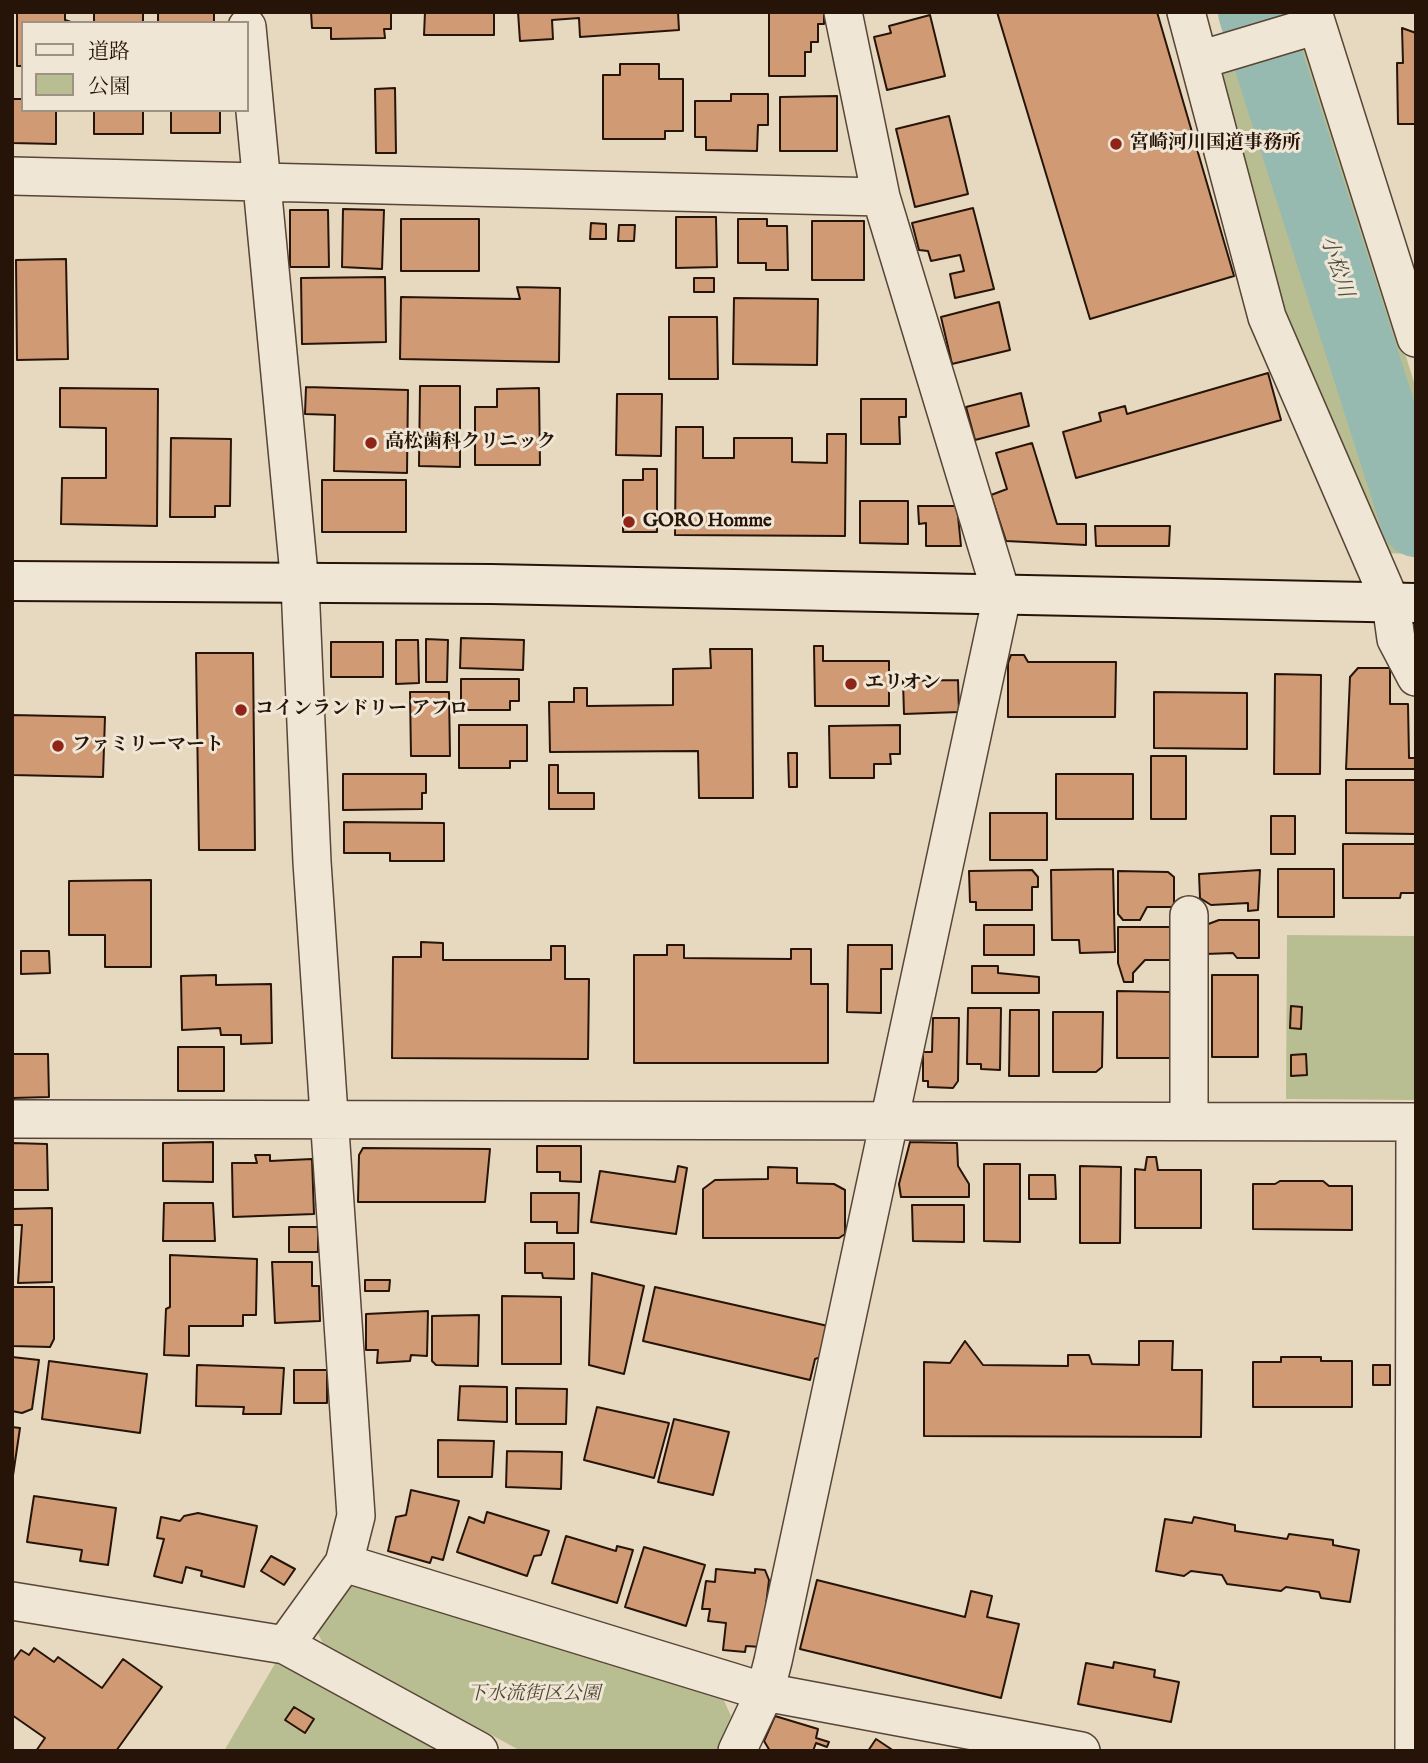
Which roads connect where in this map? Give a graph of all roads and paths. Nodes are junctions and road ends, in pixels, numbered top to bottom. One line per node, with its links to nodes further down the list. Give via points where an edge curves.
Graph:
1 (843, 12): 8 (street)
2 (1186, 12): 5 (street)
3 (1315, 19): 5 (street); 9 (street)
4 (248, 35): 7 (street)
5 (1200, 60): 13 (street, via 1267,317)
6 (12, 176): 7 (street)
7 (262, 182): 8 (street); 11 (street)
8 (881, 197): 12 (street)
9 (1416, 338)
10 (12, 581): 11 (street)
11 (300, 585): 12 (street, via 491,584); 18 (street, via 312,862)
12 (1002, 596): 13 (street); 16 (street)
13 (1403, 603): 14 (street, via 1396,639)
14 (1416, 677)
15 (1189, 915): 19 (street)
16 (892, 1118): 18 (street); 19 (street); 24 (street)
17 (12, 1119): 18 (street)
18 (331, 1119): 21 (street, via 356,1516)
19 (1189, 1120): 20 (street)
20 (1415, 1122): 28 (street)
21 (344, 1563): 23 (street); 24 (street)
22 (12, 1601): 23 (street)
23 (285, 1645): 25 (street)
24 (765, 1692): 26 (street); 27 (street)
25 (479, 1751)
26 (737, 1751)
27 (1081, 1751)
28 (1414, 1751)

